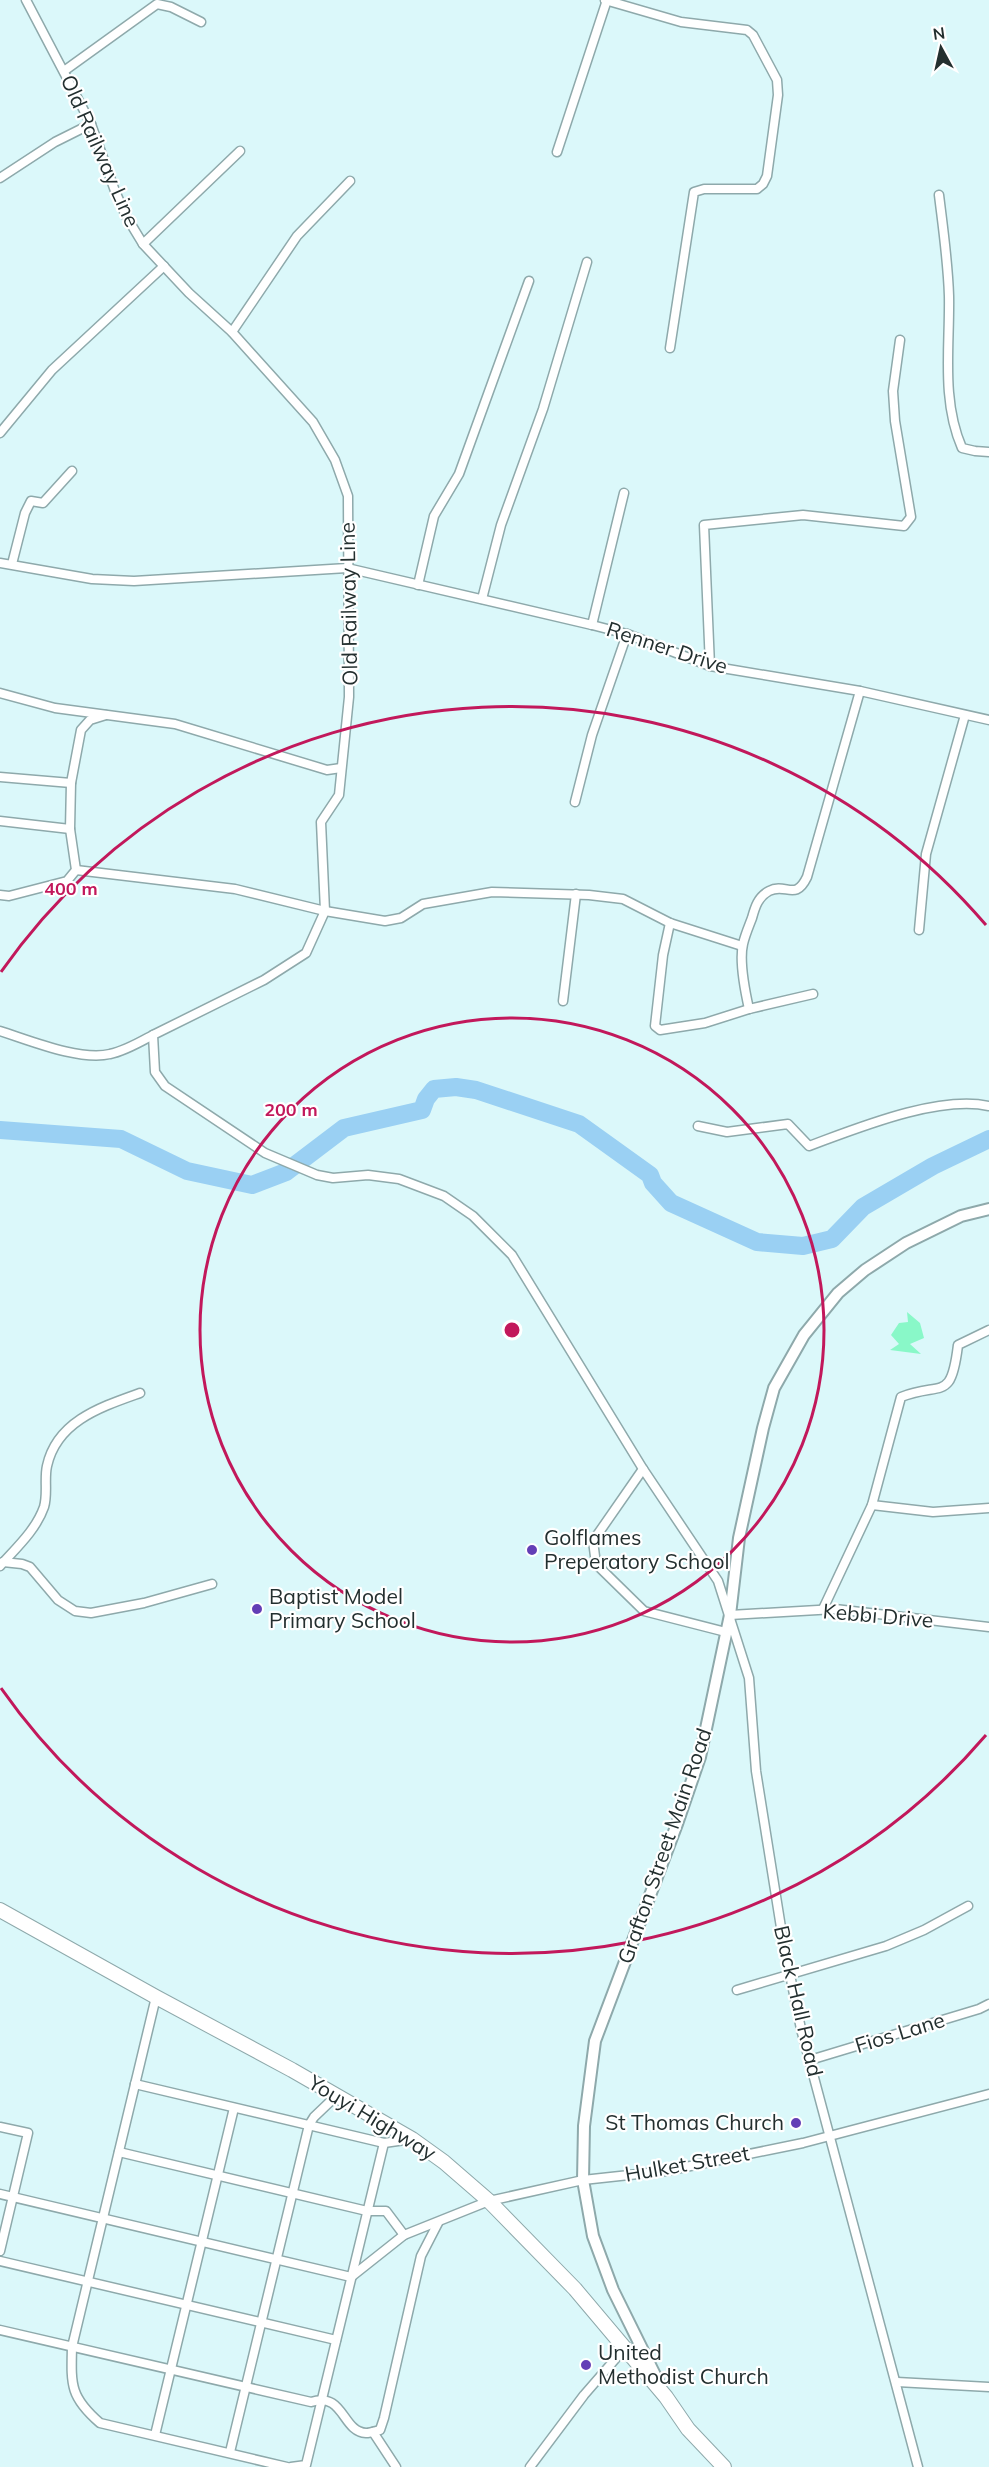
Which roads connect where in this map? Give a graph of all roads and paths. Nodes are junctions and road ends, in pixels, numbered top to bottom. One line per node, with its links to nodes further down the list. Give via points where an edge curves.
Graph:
1 (26, 0): 4 (street, Old Railway Line)
2 (607, 0): 7 (street); 17 (street, via 681,22 747,30 777,80 763,184 757,189 694,192)
3 (201, 22): 4 (street, via 157,4)
4 (64, 71): 5 (street, Old Railway Line)
5 (91, 124): 8 (street); 11 (street, Old Railway Line, via 115,191)
6 (240, 151): 11 (street)
7 (557, 152)
8 (0, 178)
9 (350, 182): 15 (street, via 297,236)
10 (939, 195): 19 (street, via 949,296 947,380 957,433 962,448)
11 (143, 244): 13 (street, Old Railway Line)
12 (587, 262): 26 (street, via 543,409 501,525)
13 (164, 266): 15 (street, Old Railway Line); 18 (street, via 52,370)
14 (529, 281): 25 (street, via 459,474 434,516)
15 (232, 332): 24 (street, Old Railway Line, via 313,422 335,460 348,496)
16 (900, 340): 29 (street, via 893,391 911,517 904,526 803,514 704,525)
17 (670, 348)
18 (0, 433)
19 (989, 452)
20 (72, 471): 23 (street, via 43,503 31,501)
21 (624, 493): 27 (street)
22 (0, 563): 23 (street, Renner Drive)
23 (12, 564): 24 (street, Renner Drive, via 92,579 134,581)
24 (347, 568): 25 (street, Renner Drive); 35 (street, Old Railway Line, via 350,697)
25 (418, 585): 26 (street, Renner Drive)
26 (482, 599): 27 (street, Renner Drive)
27 (591, 625): 28 (street, Renner Drive)
28 (627, 634): 29 (street, Renner Drive); 38 (street, via 592,735)
29 (710, 666): 30 (street, Renner Drive)
30 (860, 691): 33 (street, Renner Drive); 47 (street, via 807,877 795,891 771,890 762,895)
31 (0, 693): 32 (street, via 55,708)
32 (107, 714): 35 (street, via 175,724 327,770); 37 (street, via 90,720 81,730)
33 (964, 715): 34 (street, Renner Drive); 46 (street, via 926,854)
34 (989, 720)
35 (341, 768): 44 (street, Old Railway Line, via 339,795 321,822)
36 (0, 777): 37 (street)
37 (71, 783): 40 (street)
38 (575, 802)
39 (0, 820): 40 (street)
40 (70, 829): 41 (street)
41 (76, 870): 43 (street, via 67,880); 44 (street, via 235,889)
42 (576, 894): 44 (street, via 492,892 423,904 401,918 385,921); 45 (street, via 623,899); 49 (street)
43 (0, 895)
44 (325, 911): 52 (street, Old Railway Line, via 306,953 264,980)
45 (670, 923): 47 (street); 50 (street, via 663,955 657,1029 705,1023)
46 (919, 930)
47 (742, 946): 50 (street)
48 (813, 994): 50 (street)
49 (563, 1001)
50 (749, 1009)
51 (0, 1030): 52 (street, Old Railway Line, via 47,1046 108,1055)
52 (153, 1035): 58 (street, Black Hall Road, via 155,1072 165,1086 266,1153 317,1175 333,1178 368,1174 399,1179 444,1196 473,1216 512,1255)
53 (989, 1106): 54 (street, via 950,1103 862,1126 809,1146 788,1124 728,1132)
54 (698, 1126)
55 (989, 1209): 64 (street, Grafton Street Main Road, via 962,1216 906,1243 865,1270 838,1293 804,1335 774,1388 763,1428 739,1538)
56 (989, 1330): 59 (street, via 958,1345 950,1382 939,1390 901,1396)
57 (140, 1393): 61 (street, via 69,1426 48,1461 45,1498 37,1520)
58 (642, 1469): 64 (street, Black Hall Road, via 718,1581); 66 (street, via 593,1541 596,1564 644,1611)
59 (872, 1505): 60 (street, via 933,1512); 63 (street)
60 (989, 1508)
61 (2, 1564): 62 (street, via 30,1567 58,1600 75,1611 144,1603)
62 (212, 1584)
63 (823, 1610): 64 (street, Kebbi Drive); 65 (street, Kebbi Drive)
64 (730, 1615): 66 (street, Grafton Street Main Road); 69 (street, Black Hall Road, via 748,1678 756,1771)
65 (989, 1627)
66 (726, 1632): 85 (street, Grafton Street Main Road, via 700,1756 595,2041 584,2126)
67 (968, 1906): 69 (street, via 886,1946)
68 (0, 1910): 71 (main road, Youyi Highway)
69 (789, 1975): 70 (street); 73 (street, Black Hall Road)
70 (737, 1990)
71 (156, 1997): 74 (street); 76 (main road, Youyi Highway)
72 (989, 2004): 73 (street, Fios Lane)
73 (810, 2060): 80 (street, Black Hall Road)
74 (135, 2084): 77 (street); 83 (street)
75 (989, 2094): 80 (street, Hulket Street)
76 (336, 2096): 78 (street); 81 (main road, Youyi Highway)
77 (234, 2108): 78 (street); 84 (street)
78 (309, 2125): 82 (street); 86 (street)
79 (0, 2127): 88 (street, via 28,2133)
80 (831, 2137): 85 (street, Hulket Street, via 666,2171); 107 (street, Black Hall Road)
81 (412, 2139): 82 (street); 89 (main road, Youyi Highway)
82 (384, 2143): 90 (street)
83 (119, 2152): 84 (street); 91 (street)
84 (218, 2175): 86 (street); 94 (street)
85 (583, 2180): 89 (street, Hulket Street); 110 (street, Grafton Street Main Road, via 600,2259)
86 (292, 2193): 90 (street); 96 (street)
87 (0, 2194): 88 (street)
88 (13, 2197): 91 (street); 95 (street)
89 (489, 2201): 92 (street, Hulket Street); 105 (main road, Youyi Highway, via 574,2289)
90 (367, 2211): 93 (street, via 386,2211); 98 (street)
91 (103, 2218): 94 (street); 99 (street)
92 (438, 2223): 93 (street, Hulket Street); 112 (street, via 421,2256 384,2418 380,2430)
93 (404, 2235): 98 (street, Hulket Street)
94 (202, 2241): 96 (street); 100 (street)
95 (0, 2251)
96 (276, 2259): 98 (street); 101 (street)
97 (0, 2260): 99 (street)
98 (351, 2277): 103 (street)
99 (88, 2281): 100 (street); 104 (street)
100 (186, 2305): 101 (street); 106 (street)
101 (261, 2322): 103 (street); 109 (street)
102 (0, 2330): 104 (street)
103 (336, 2340): 111 (street)
104 (72, 2347): 106 (street); 113 (street, via 71,2380 82,2407 100,2423)
105 (624, 2349): 110 (main road, Youyi Highway); 117 (street)
106 (171, 2370): 109 (street); 113 (street)
107 (897, 2382): 108 (street); 119 (street, Black Hall Road)
108 (989, 2386)
109 (245, 2388): 111 (street, via 310,2402); 114 (street)
110 (666, 2397): 118 (main road, Youyi Highway)
111 (322, 2398): 112 (street, via 341,2411 359,2432); 115 (street, via 306,2465)
112 (373, 2432): 116 (street)
113 (155, 2435): 114 (street)
114 (230, 2452): 115 (street)
115 (289, 2467)
116 (396, 2467)
117 (530, 2467)
118 (724, 2467)
119 (918, 2467)

